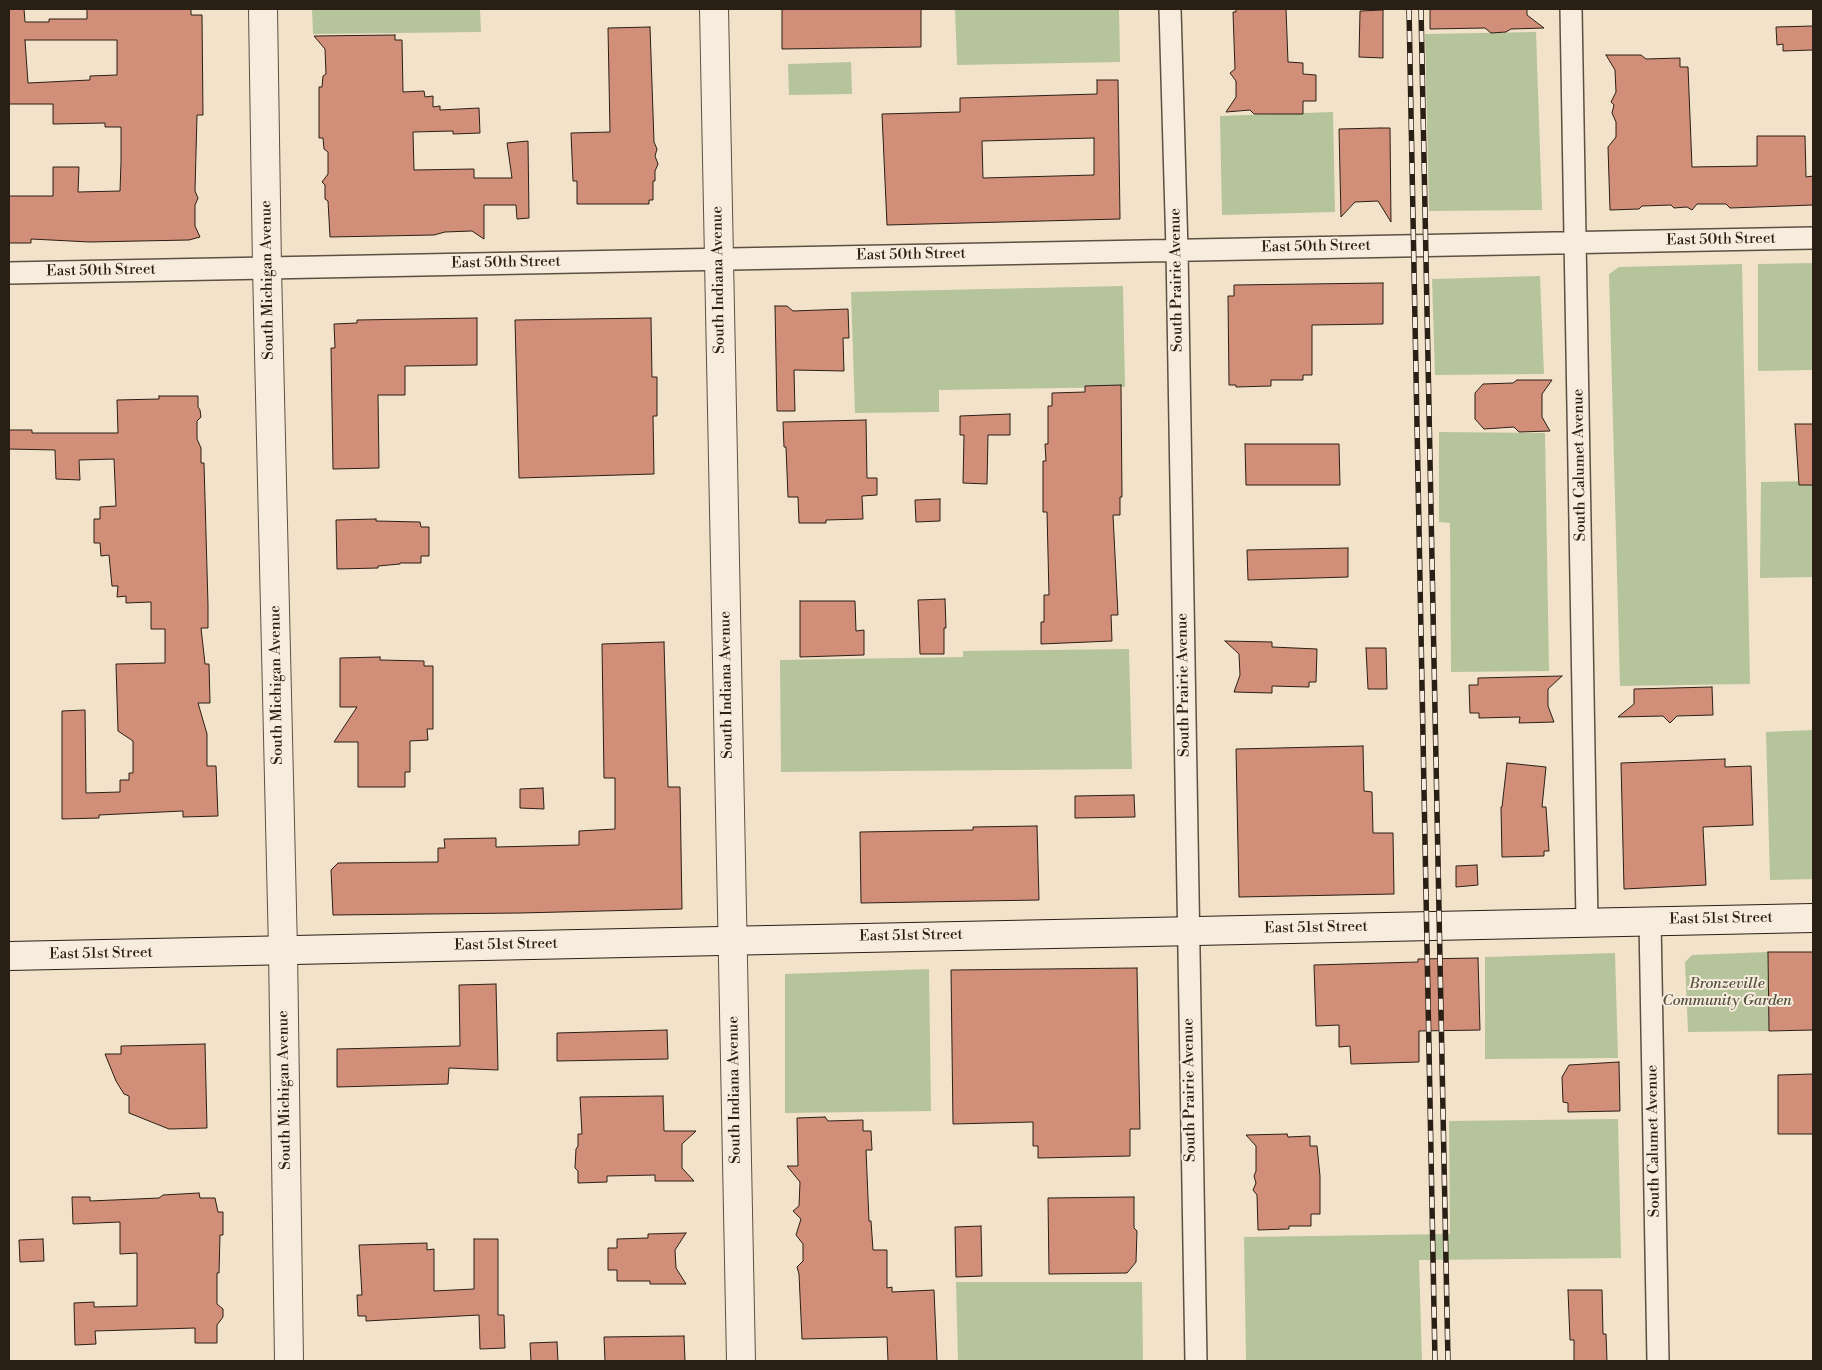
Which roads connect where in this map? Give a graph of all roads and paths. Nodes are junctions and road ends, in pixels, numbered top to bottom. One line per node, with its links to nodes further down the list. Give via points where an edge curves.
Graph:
1 (263, 9): 9 (street, South Michigan Avenue)
2 (714, 9): 8 (street, South Indiana Avenue)
3 (1170, 9): 7 (street, South Prairie Avenue)
4 (1571, 9): 6 (street, South Calumet Avenue)
5 (1813, 238): 6 (street, East 50th Street)
6 (1576, 242): 7 (street, East 50th Street); 13 (street, South Calumet Avenue)
7 (1177, 250): 8 (street, East 50th Street); 14 (street, South Prairie Avenue)
8 (719, 259): 9 (street, East 50th Street); 15 (street, South Indiana Avenue)
9 (267, 268): 10 (street, East 50th Street); 16 (street, South Michigan Avenue)
10 (9, 273)
11 (1813, 918): 12 (street, East 51st Street)
12 (1650, 921): 13 (street, East 51st Street); 21 (street, South Calumet Avenue)
13 (1587, 922): 14 (street, East 51st Street)
14 (1188, 931): 15 (street, East 51st Street); 20 (street, South Prairie Avenue)
15 (732, 940): 16 (street, East 51st Street); 19 (street, South Indiana Avenue)
16 (282, 950): 17 (street, East 51st Street); 18 (street, South Michigan Avenue)
17 (9, 956)
18 (289, 1361)
19 (741, 1361)
20 (1196, 1361)
21 (1658, 1361)

